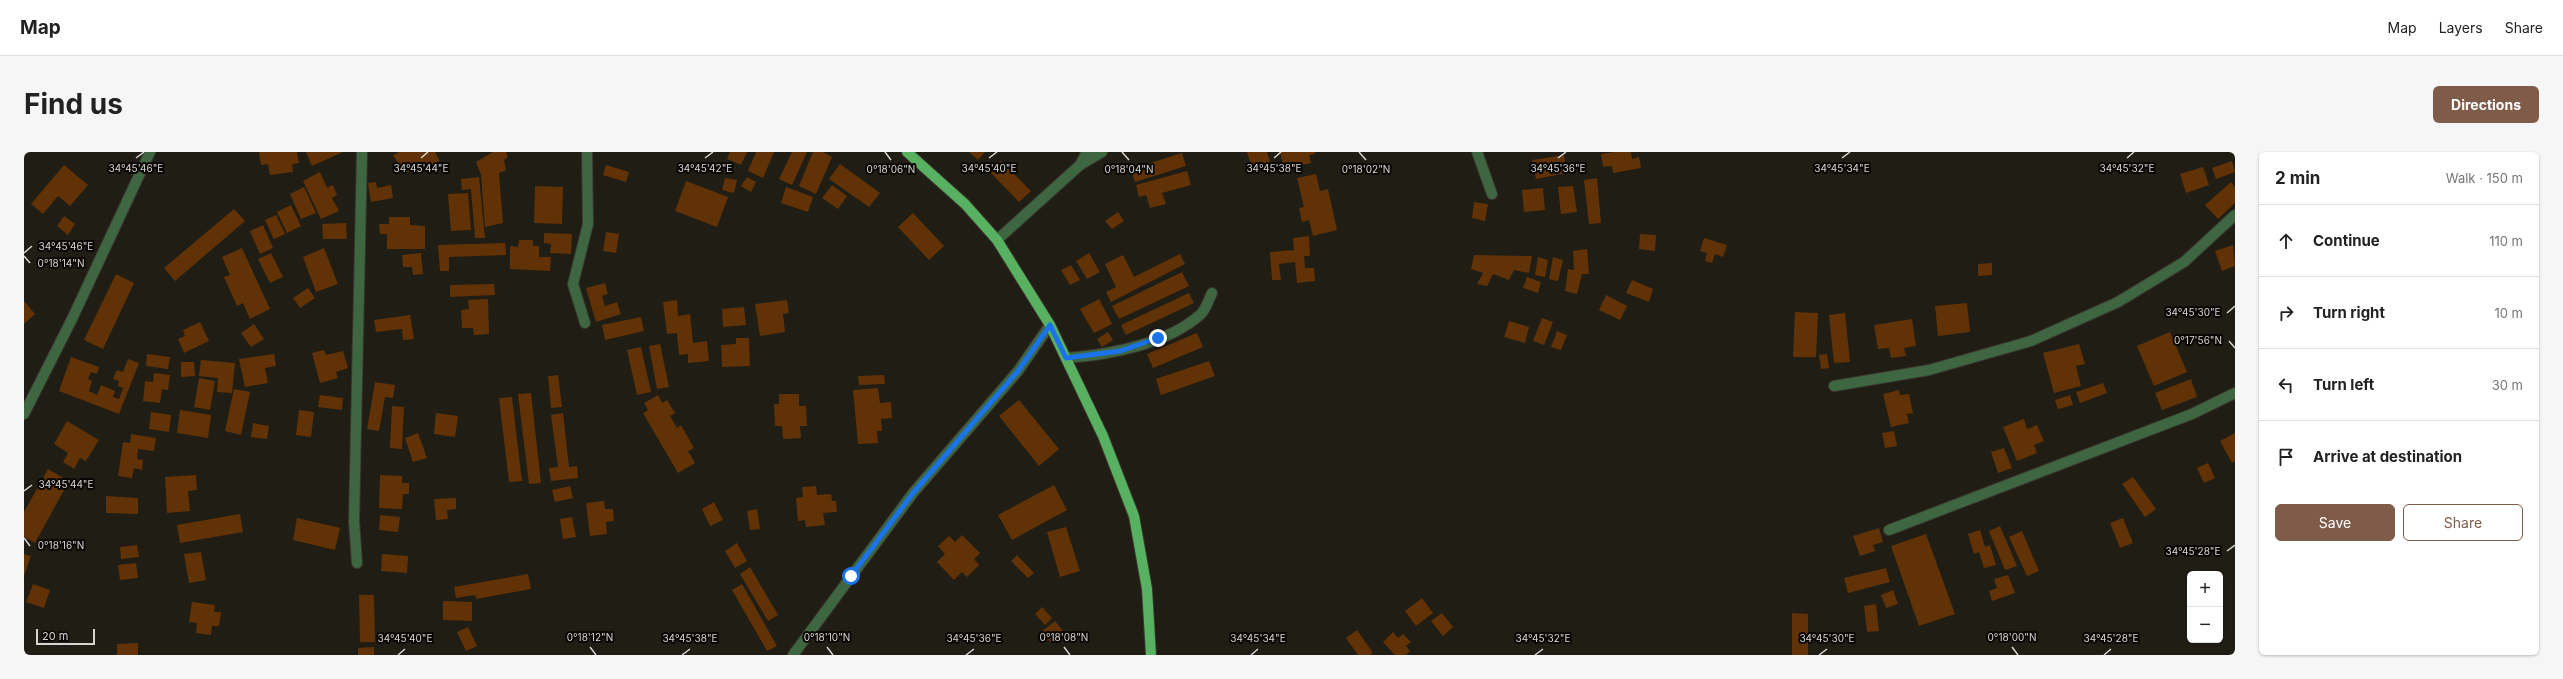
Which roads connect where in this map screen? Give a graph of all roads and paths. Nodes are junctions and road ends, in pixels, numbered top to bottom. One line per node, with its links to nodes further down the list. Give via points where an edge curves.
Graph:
1 (150, 152): 18 (street, via 72,319)
2 (362, 152): 20 (street, via 354,521)
3 (587, 152): 13 (street, via 588,224 573,284)
4 (907, 152): 11 (main road, via 965,204)
5 (1087, 152): 8 (street)
6 (1102, 152): 8 (street)
7 (1477, 152): 9 (street)
8 (1080, 165): 11 (street)
9 (1492, 194)
10 (2235, 215): 16 (street, via 2184,262 2118,302 2031,341 1929,370)
11 (997, 240): 14 (main road)
12 (1212, 293): 15 (street, via 1202,313 1185,326 1120,351)
13 (585, 323)
14 (1050, 325): 15 (main road); 21 (street, via 1018,371 913,493)
15 (1066, 358): 22 (main road, via 1103,436 1134,516 1147,589)
16 (1834, 386)
17 (2235, 393): 19 (street, via 2192,414)
18 (24, 414)
19 (1889, 530)
20 (357, 563)
21 (793, 655)
22 (1151, 655)

